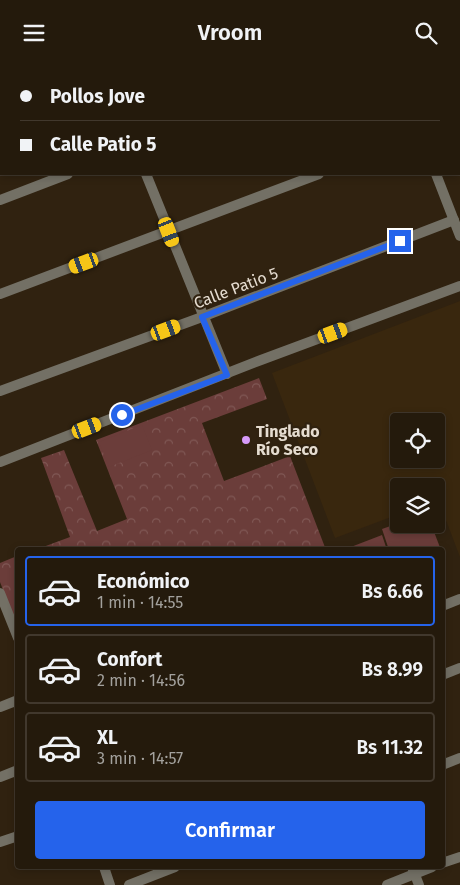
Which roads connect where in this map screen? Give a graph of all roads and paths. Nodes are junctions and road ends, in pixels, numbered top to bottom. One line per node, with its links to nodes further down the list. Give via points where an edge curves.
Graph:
1 (65, 175): 5 (street)
2 (146, 175): 7 (street)
3 (316, 175): 7 (street)
4 (436, 175): 6 (street)
5 (0, 200)
6 (454, 220): 8 (street); 11 (street, Calle Patio 5)
7 (169, 232): 10 (street); 11 (street)
8 (459, 233)
9 (460, 286): 12 (street)
10 (0, 294)
11 (202, 317): 12 (street); 13 (street, Calle Patio 5)
12 (227, 375): 14 (street)
13 (0, 391)
14 (0, 462)
15 (0, 593): 18 (street)
16 (460, 599): 17 (street)
17 (445, 605)
18 (4, 616): 19 (street)
19 (15, 633)
20 (460, 668): 21 (street)
21 (445, 674)
22 (15, 701): 23 (street)
23 (0, 707)
24 (460, 758): 25 (street)
25 (445, 764)
26 (15, 771): 27 (street)
27 (0, 777)
28 (15, 836): 29 (street)
29 (0, 842)
30 (460, 857): 31 (street)
31 (445, 862)
32 (105, 869): 35 (street)
33 (170, 869): 36 (street)
34 (413, 871): 37 (street); 38 (street)
35 (110, 885)
36 (129, 885)
37 (387, 885)
38 (419, 885)

